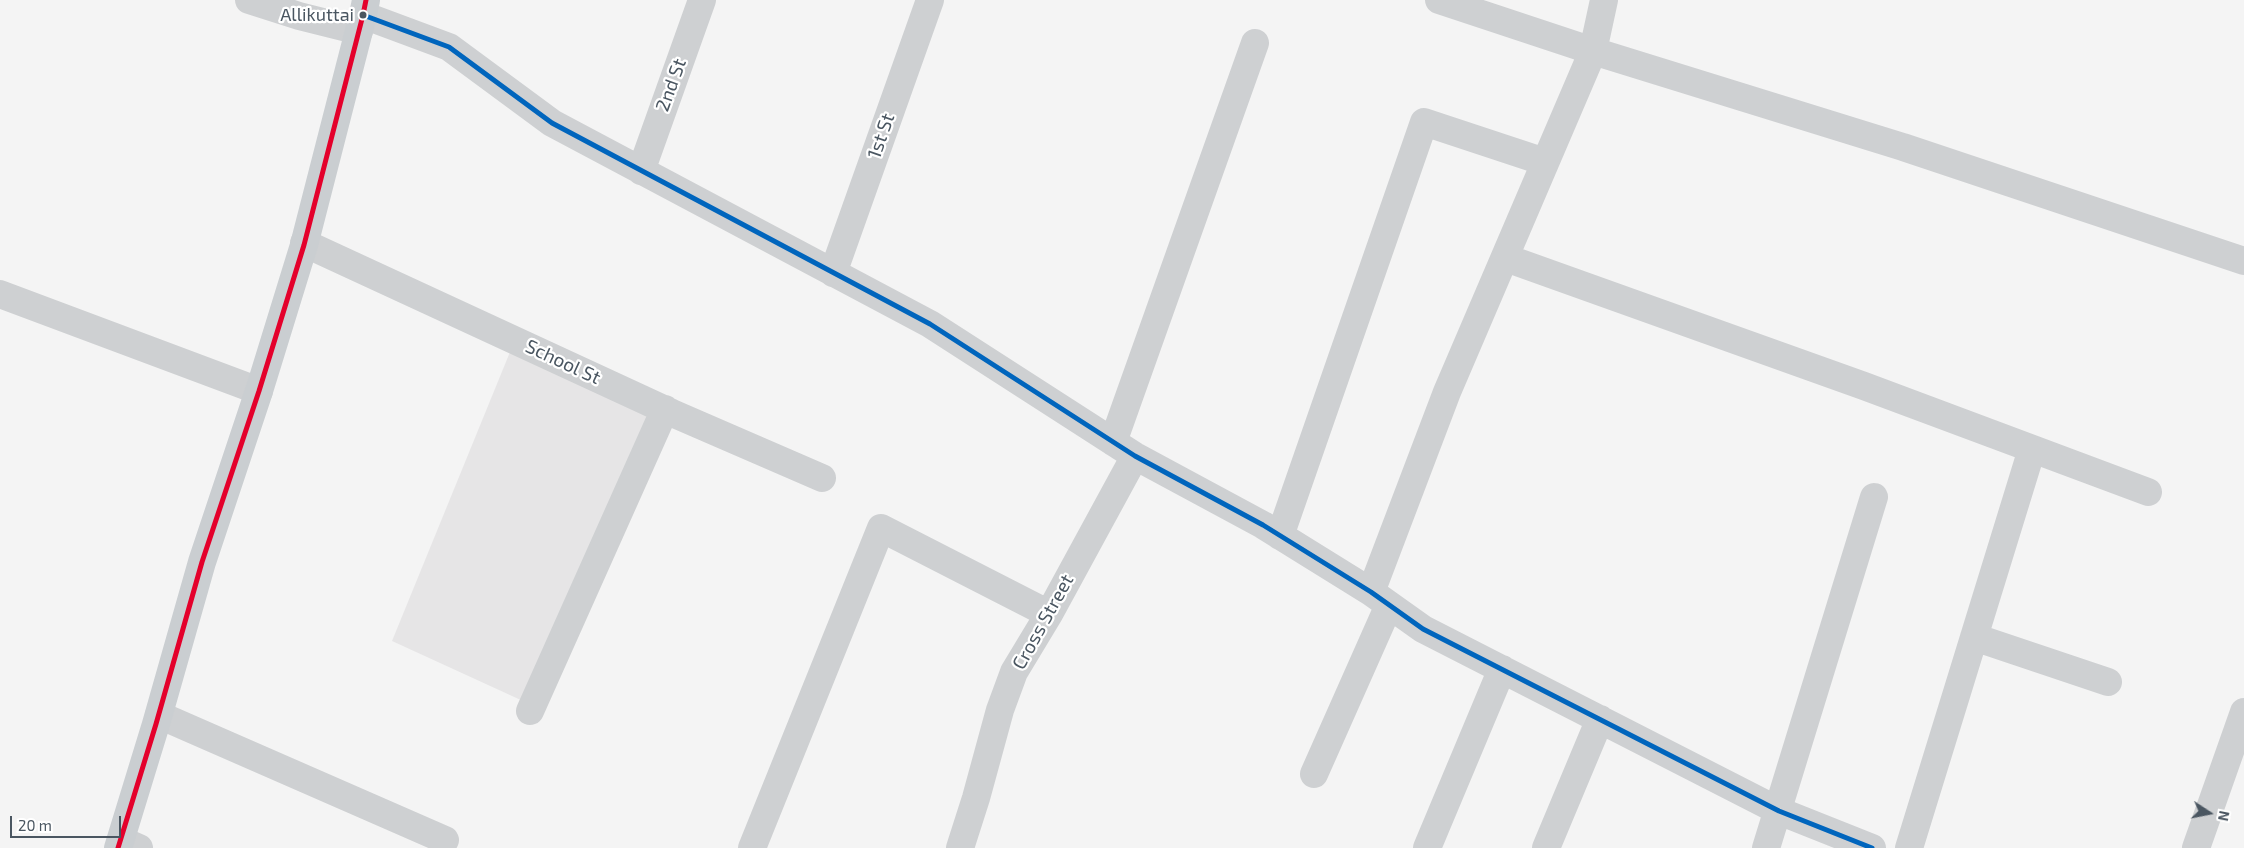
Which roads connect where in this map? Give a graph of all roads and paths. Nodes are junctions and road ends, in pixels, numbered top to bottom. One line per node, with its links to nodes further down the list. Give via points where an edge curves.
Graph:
1 (249, 0): 6 (street, via 299,16)
2 (702, 0): 10 (street, 2nd St)
3 (930, 0): 14 (street, 1st St)
4 (1440, 0): 8 (street)
5 (1604, 0): 8 (street)
6 (363, 15): 10 (street, via 449,47 552,123); 11 (main road)
7 (1255, 43): 18 (street, Cross Street)
8 (1593, 51): 9 (street); 13 (street, via 1903,147)
9 (1545, 162): 12 (street); 23 (street, via 1424,122)
10 (641, 171): 14 (street)
11 (304, 243): 16 (main road); 17 (street, School St)
12 (1506, 258): 19 (street, via 1864,386); 24 (street, via 1447,392)
13 (2244, 261)
14 (833, 273): 18 (street, via 930,324)
15 (0, 294): 16 (street)
16 (259, 391): 31 (main road, via 202,562)
17 (665, 409): 20 (street, School St); 29 (street)
18 (1124, 449): 23 (street); 25 (street, Cross Street)
19 (2032, 450): 21 (street); 26 (street)
20 (822, 478)
21 (2148, 492)
22 (1874, 497): 34 (street)
23 (1280, 536): 24 (street)
24 (1380, 598): 27 (street, via 1423,629); 33 (street)
25 (1049, 614): 37 (street, via 880,528); 38 (street, Cross Street, via 1014,672)
26 (1974, 637): 28 (street); 43 (street)
27 (1502, 669): 32 (street); 39 (street)
28 (2108, 682)
29 (530, 712)
30 (2244, 712): 44 (street)
31 (159, 715): 35 (street); 36 (main road)
32 (1600, 719): 34 (street); 40 (street)
33 (1314, 774)
34 (1779, 811): 41 (street); 42 (street)
35 (445, 840)
36 (126, 845)
37 (752, 848)
38 (960, 848)
39 (1427, 848)
40 (1546, 848)
41 (1766, 848)
42 (1872, 848)
43 (1909, 848)
44 (2196, 848)

